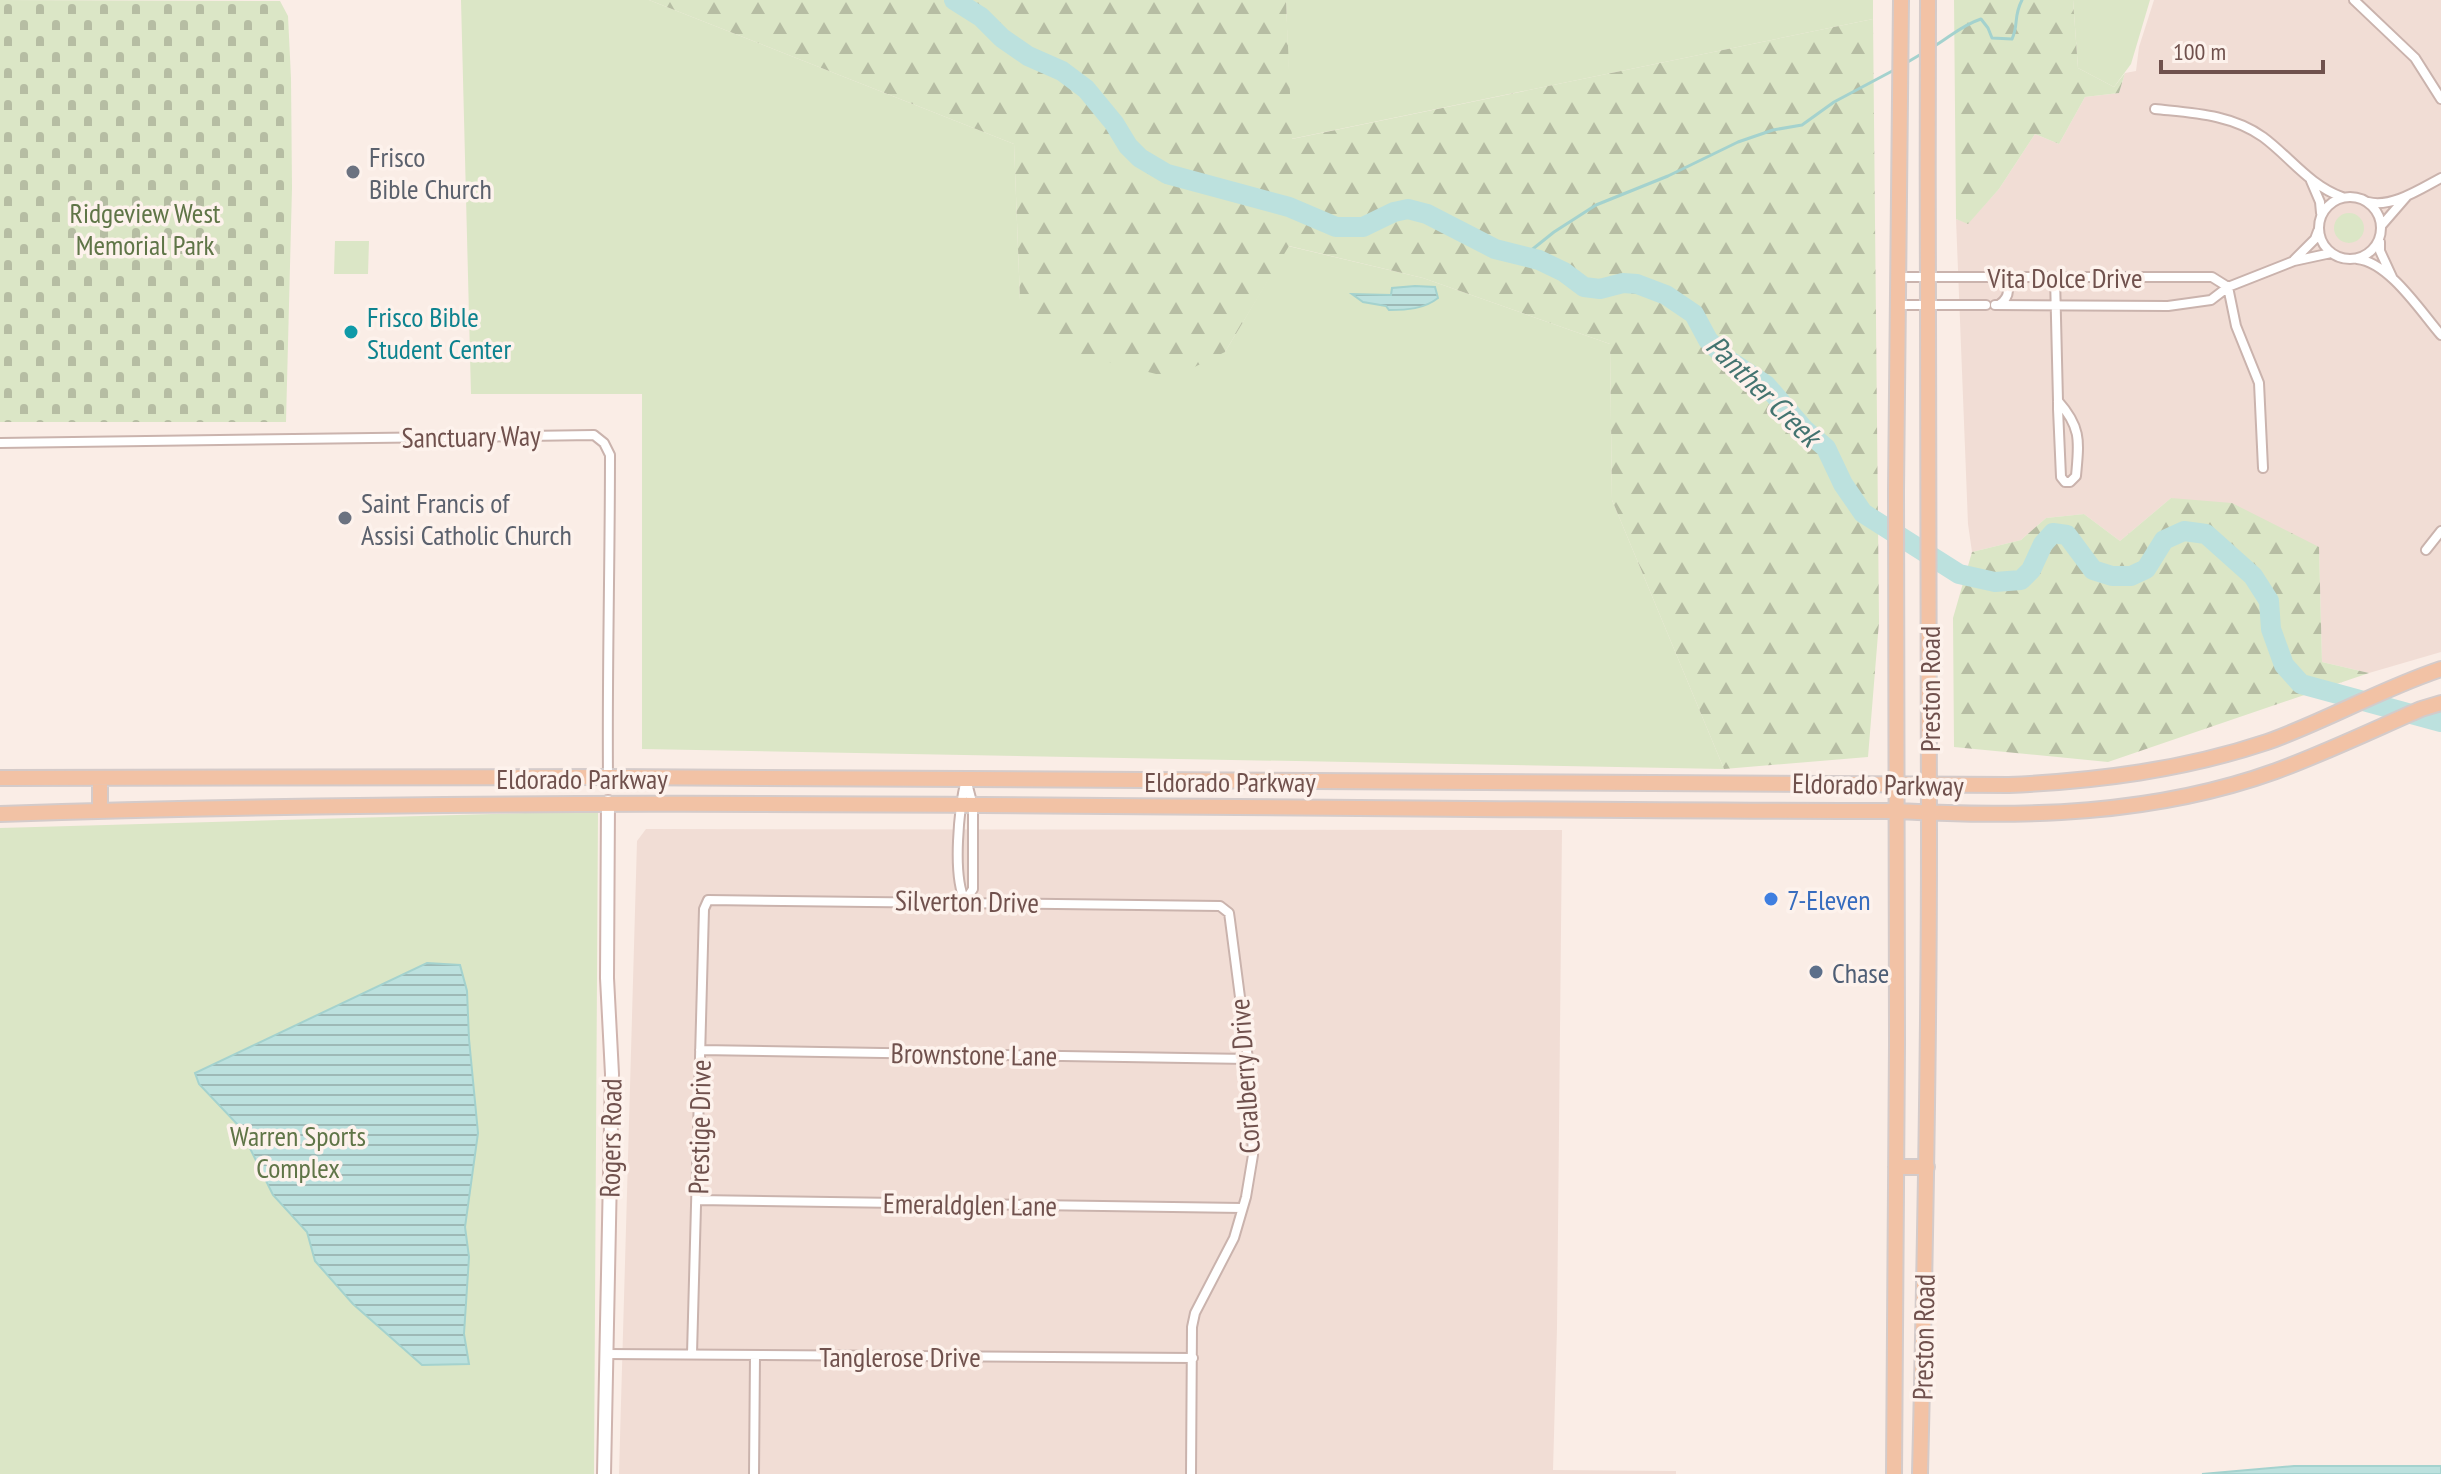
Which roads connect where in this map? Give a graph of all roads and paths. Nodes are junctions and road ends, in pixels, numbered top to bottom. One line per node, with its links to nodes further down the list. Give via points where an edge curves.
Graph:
1 (1901, 0): 18 (main road, Preston Road)
2 (2354, 0): 4 (street, via 2415,58)
3 (1928, 2): 19 (main road, Preston Road)
4 (2441, 99)
5 (2155, 109): 7 (street, via 2239,124 2269,142)
6 (2441, 178): 8 (street)
7 (2311, 180): 9 (street); 11 (street)
8 (2408, 196): 10 (street); 12 (street)
9 (2342, 197): 10 (street); 11 (street)
10 (2367, 201): 12 (street)
11 (2321, 215): 13 (street)
12 (2381, 226): 14 (street)
13 (2318, 230): 15 (street); 17 (street)
14 (2380, 237): 16 (street, via 2374,248); 22 (street, via 2380,251)
15 (2331, 253): 16 (street); 17 (street, Vita Dolce Drive)
16 (2355, 259): 22 (street)
17 (2294, 261): 23 (street, Vita Dolce Drive)
18 (1900, 277): 19 (street, Vita Dolce Drive); 25 (main road, Preston Road)
19 (1927, 277): 20 (street, Vita Dolce Drive); 26 (main road, Preston Road)
20 (2001, 277): 21 (street, Vita Dolce Drive); 27 (street, via 2009,291 2006,299)
21 (2055, 277): 23 (street, Vita Dolce Drive, via 2212,277); 24 (street)
22 (2393, 278): 28 (street)
23 (2228, 287): 24 (street, Vita Dolce Drive, via 2211,300 2168,306); 31 (street, via 2236,326 2259,383)
24 (2057, 304): 27 (street, Vita Dolce Drive); 29 (street)
25 (1900, 305): 26 (street, Vita Dolce Drive); 43 (main road, Preston Road)
26 (1927, 305): 27 (street, Vita Dolce Drive); 44 (main road, Preston Road)
27 (1993, 305)
28 (2441, 335)
29 (2058, 401): 29 (street, via 2061,477 2070,482 2076,476 2078,430)
30 (0, 443): 36 (street, Sanctuary Way, via 594,435 610,455)
31 (2263, 468)
32 (2441, 531): 33 (street)
33 (2426, 550)
34 (2441, 669): 44 (main road, Eldorado Parkway, via 2255,745 2158,770 2074,782)
35 (2441, 703): 52 (main road, Eldorado Parkway, via 2235,784 2157,802 2079,813)
36 (608, 777): 39 (main road, Eldorado Parkway); 40 (main road, Eldorado Parkway); 45 (main road)
37 (0, 778): 38 (main road, Eldorado Parkway)
38 (100, 778): 39 (main road, Eldorado Parkway); 49 (main road)
39 (341, 779): 46 (main road)
40 (966, 779): 42 (main road, Eldorado Parkway); 47 (street); 47 (street)
41 (1654, 781): 42 (main road, Eldorado Parkway); 43 (main road, Eldorado Parkway); 50 (main road)
42 (1428, 782): 48 (main road)
43 (1898, 784): 44 (main road, Eldorado Parkway); 51 (main road, Preston Road)
44 (1928, 784): 52 (main road, Preston Road)
45 (608, 802): 46 (main road, Eldorado Parkway); 47 (main road, Eldorado Parkway); 63 (street, Rogers Road, via 612,1074)
46 (341, 805): 49 (main road, Eldorado Parkway)
47 (966, 806): 48 (main road, Eldorado Parkway); 55 (street, via 959,889); 55 (street, via 973,889)
48 (1429, 809): 50 (main road, Eldorado Parkway)
49 (100, 811): 53 (main road, Eldorado Parkway)
50 (1654, 811): 51 (main road, Eldorado Parkway)
51 (1898, 811): 52 (main road, Eldorado Parkway); 59 (main road, Preston Road)
52 (1929, 813): 60 (main road, Preston Road)
53 (0, 814)
54 (708, 900): 55 (street, Silverton Drive); 57 (street, Prestige Drive)
55 (965, 901): 56 (street, Silverton Drive)
56 (1225, 908): 58 (street, Coralberry Drive)
57 (700, 1050): 58 (street, Brownstone Lane); 61 (street, Prestige Drive)
58 (1248, 1059): 62 (street, Coralberry Drive, via 1253,1155)
59 (1896, 1167): 60 (main road); 70 (main road, Preston Road)
60 (1927, 1167): 71 (main road, Preston Road)
61 (697, 1200): 62 (street, Emeraldglen Lane); 64 (street, Prestige Drive)
62 (1242, 1208): 66 (street, Coralberry Drive, via 1234,1238 1195,1313)
63 (606, 1354): 64 (street, Tanglerose Drive); 67 (street, Rogers Road)
64 (692, 1354): 65 (street, Tanglerose Drive)
65 (755, 1355): 66 (street, Tanglerose Drive); 68 (street)
66 (1193, 1358): 69 (street, Coralberry Drive)
67 (604, 1474)
68 (754, 1474)
69 (1191, 1474)
70 (1894, 1474): 71 (main road)
71 (1920, 1474)

